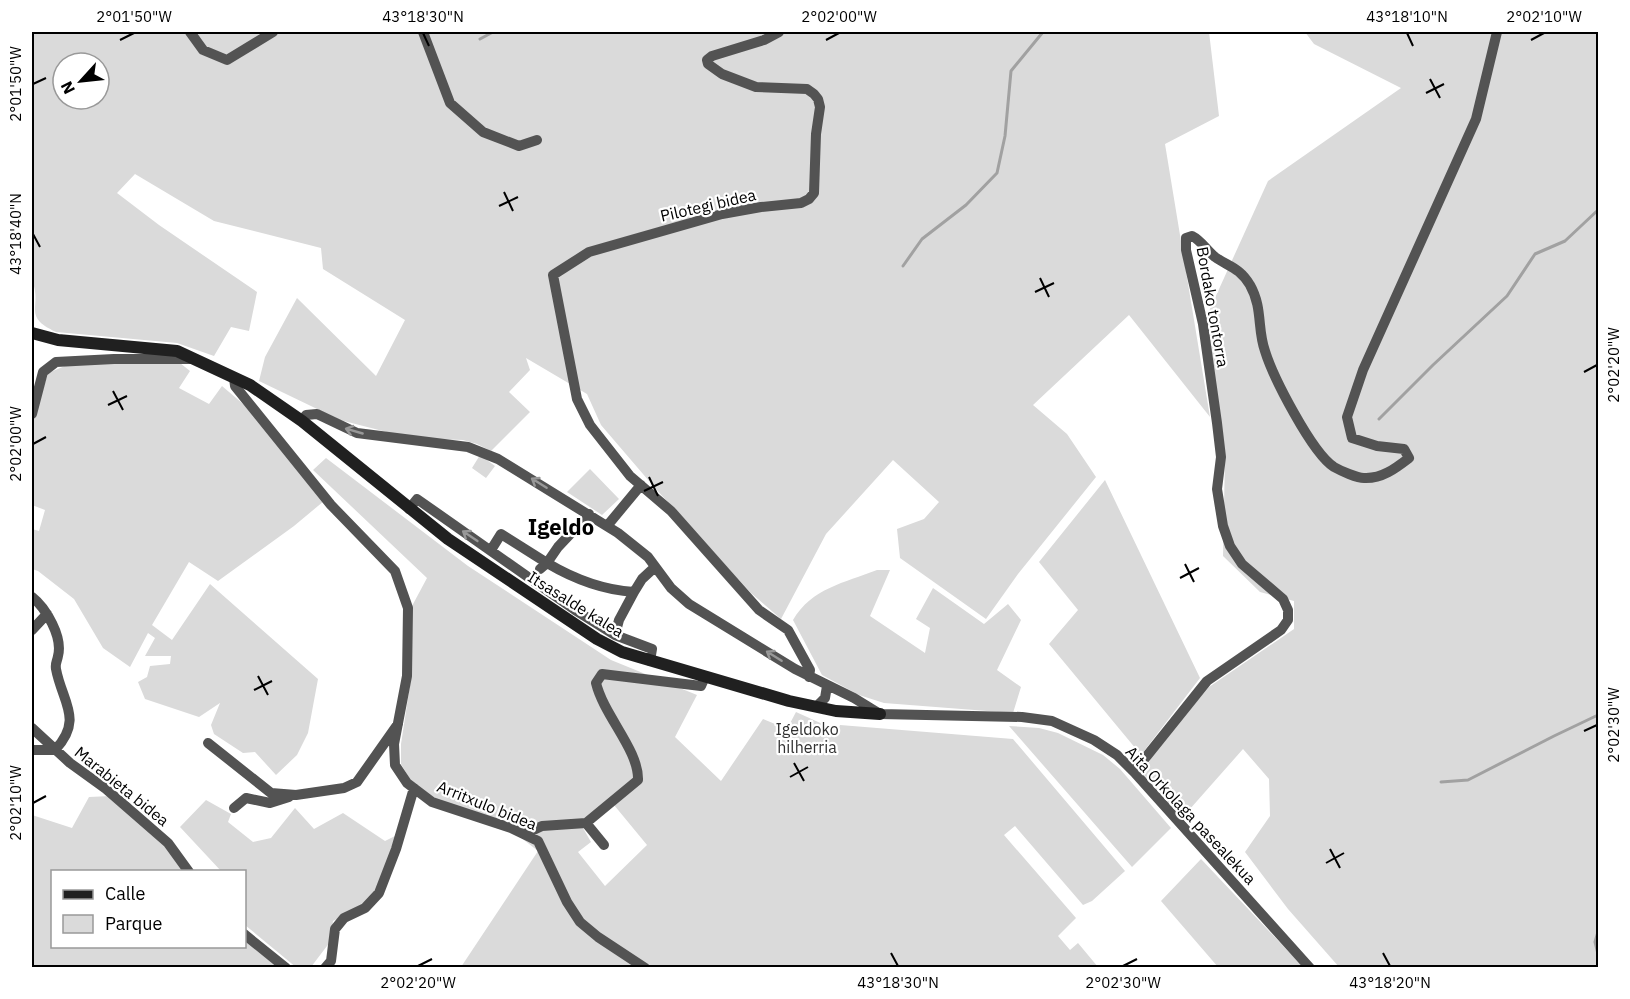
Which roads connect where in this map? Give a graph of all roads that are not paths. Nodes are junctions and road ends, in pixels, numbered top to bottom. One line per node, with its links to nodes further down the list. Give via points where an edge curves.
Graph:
1 (190, 32): 2 (street, via 203,50 227,60)
2 (273, 32)
3 (423, 32): 6 (street, via 450,102 483,132 519,146)
4 (779, 32): 14 (street, Pilotegi bidea, via 707,60 715,70 738,81 756,87 807,89 818,99 816,175 814,193 809,199 722,214 589,252 553,275 577,399 591,425)
5 (1497, 32): 37 (street, Bordako tontorra, via 1476,119 1364,370 1347,417 1352,438 1404,449 1409,458 1390,473 1364,478 1333,467 1311,441 1277,381 1264,349 1260,311 1249,284 1200,240 1186,238 1217,423 1221,457 1217,489 1223,526 1242,564 1282,599 1288,620 1281,630 1207,681)
6 (537, 140)
7 (32, 333): 8 (street, Itsasalde kalea, via 58,340 177,351)
8 (194, 359): 9 (street, via 66,360); 11 (street, Itsasalde kalea)
9 (43, 372): 10 (street); 12 (street)
10 (32, 378)
11 (234, 378): 13 (street, Itsasalde kalea); 32 (street, Arritxulo bidea, via 235,386 331,505 395,571 408,608 407,676)
12 (32, 414)
13 (302, 421): 15 (street, Itsasalde kalea); 16 (street, one-way to 13, via 498,459 468,447 357,434 311,413)
14 (641, 485): 17 (street); 28 (street, via 672,511 759,610 788,630 810,670)
15 (409, 509): 18 (street, one-way to 15, via 417,499); 26 (street, Itsasalde kalea, via 597,639)
16 (589, 514): 17 (street); 19 (street)
17 (607, 526): 20 (street)
18 (491, 550): 19 (street, via 501,534); 25 (street)
19 (543, 566): 21 (street, via 581,580)
20 (655, 567): 21 (street); 28 (street, one-way to 20, via 689,604)
21 (634, 592): 25 (street)
22 (32, 597): 23 (street)
23 (47, 614): 24 (street); 36 (street, via 57,634 56,669 71,717 62,743)
24 (32, 630)
25 (615, 635): 26 (street, via 652,649)
26 (650, 661): 27 (street, Itsasalde kalea)
27 (705, 677): 30 (street, Itsasalde kalea); 41 (street, via 701,686 602,674 596,684 599,695 636,761 638,780)
28 (809, 677): 29 (street)
29 (827, 686): 30 (street, via 825,698); 31 (street)
30 (816, 707): 31 (street, Itsasalde kalea)
31 (880, 714): 37 (street, Aita Orkolaga pasealekua, via 1052,721 1094,740)
32 (398, 723): 38 (street, Arritxulo bidea, via 395,765); 39 (street, via 357,782 344,788)
33 (32, 728): 36 (street, Marabieta bidea)
34 (208, 742): 39 (street, via 271,793)
35 (32, 750): 36 (street)
36 (55, 750): 44 (street, Marabieta bidea, via 168,843)
37 (1134, 772): 49 (street, Aita Orkolaga pasealekua)
38 (414, 788): 42 (street, Arritxulo bidea, via 432,802); 47 (street, via 379,893 335,929 331,961)
39 (296, 795): 40 (street, via 270,803 246,798)
40 (234, 808)
41 (585, 823): 42 (street, via 542,826); 43 (street)
42 (525, 834): 48 (street, Arritxulo bidea, via 538,841 580,922)
43 (604, 845)
44 (188, 870)
45 (246, 936): 46 (street)
46 (286, 968)
47 (325, 968)
48 (645, 968)
49 (1310, 968)

